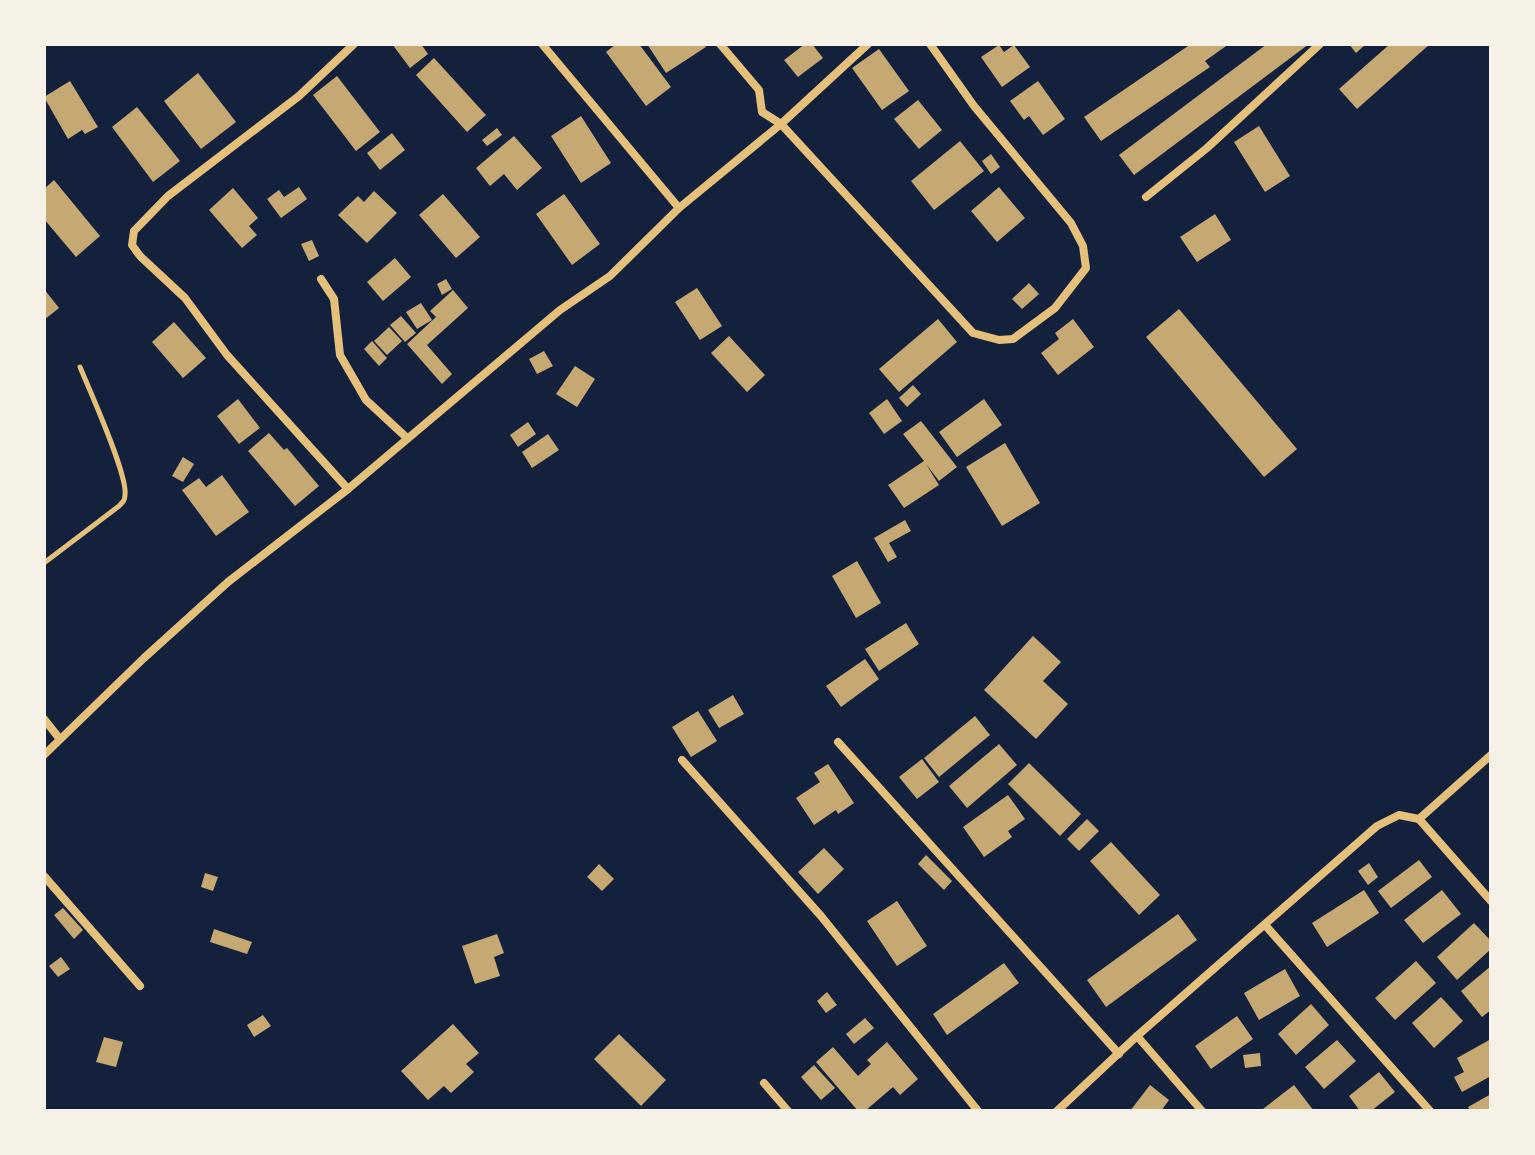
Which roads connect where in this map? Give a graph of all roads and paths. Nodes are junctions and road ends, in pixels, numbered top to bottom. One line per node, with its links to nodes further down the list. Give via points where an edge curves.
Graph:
1 (354, 44): 13 (street, via 299,96 168,196 134,231 132,245 185,298 227,355)
2 (542, 44): 9 (street)
3 (720, 44): 7 (street, via 759,90 762,112)
4 (868, 44): 7 (street)
5 (930, 44): 7 (street, via 1071,223 1083,246 1086,268 1055,308 1013,339 973,333)
6 (1320, 44): 8 (street)
7 (781, 124): 9 (street)
8 (1146, 197)
9 (679, 208): 12 (street, via 610,276 560,310)
10 (321, 279): 12 (street, via 334,299 340,355 366,400)
11 (80, 367): 14 (lane, via 113,447 125,498)
12 (407, 438): 13 (street)
13 (348, 489): 16 (street, via 228,582)
14 (44, 563)
15 (44, 719): 16 (street)
16 (59, 738): 18 (street)
17 (838, 742): 27 (street)
18 (44, 755)
19 (1491, 755): 21 (street)
20 (682, 760): 30 (street, via 821,916)
21 (1419, 819): 23 (street); 24 (street, via 1399,815 1377,826)
22 (44, 876): 25 (street)
23 (1491, 901)
24 (1265, 925): 26 (street); 33 (street)
25 (140, 986)
26 (1137, 1036): 27 (street); 32 (street)
27 (1119, 1054): 31 (street)
28 (764, 1083): 29 (street)
29 (788, 1111)
30 (978, 1111)
31 (1057, 1111)
32 (1202, 1111)
33 (1430, 1111)

